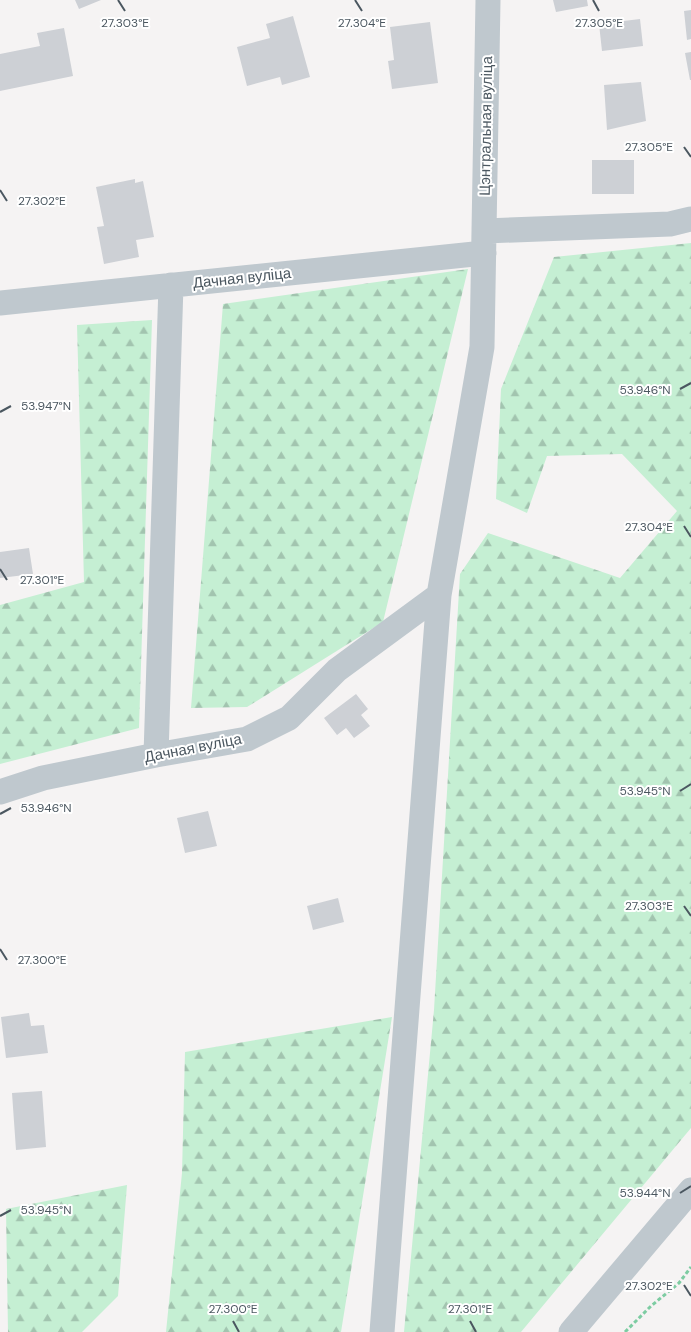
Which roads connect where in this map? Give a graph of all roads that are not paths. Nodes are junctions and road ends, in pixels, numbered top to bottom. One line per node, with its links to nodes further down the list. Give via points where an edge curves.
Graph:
1 (488, 0): 3 (street, Цэнтральная вуліца)
2 (691, 219): 3 (street, Дачная вуліца, via 670,224)
3 (484, 242): 4 (street, Дачная вуліца); 6 (street, Цэнтральная вуліца, via 482,347)
4 (171, 285): 5 (street, Дачная вуліца); 7 (street)
5 (0, 303)
6 (439, 595): 7 (street, Дачная вуліца, via 337,670 289,718 246,739); 10 (street, Цэнтральная вуліца)
7 (156, 755): 8 (street, Дачная вуліца, via 44,778)
8 (0, 792)
9 (691, 1190): 11 (street)
10 (382, 1332)
11 (571, 1332)

